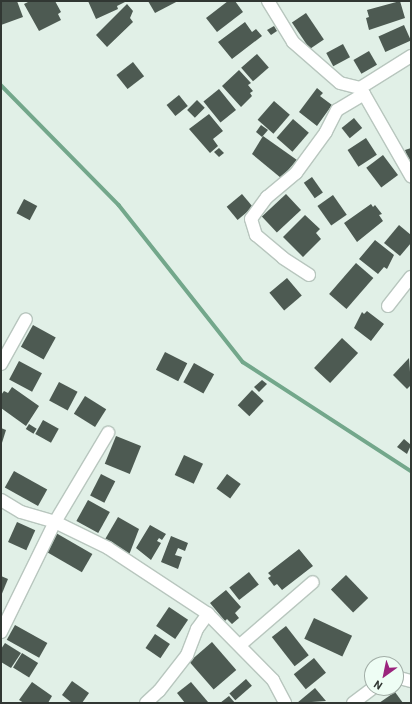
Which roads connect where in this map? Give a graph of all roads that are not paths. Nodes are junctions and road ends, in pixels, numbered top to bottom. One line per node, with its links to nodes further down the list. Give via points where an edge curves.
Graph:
1 (270, 2): 3 (street, via 293,42 340,83)
2 (411, 56): 3 (street)
3 (362, 91): 4 (street); 5 (street, via 337,110 326,132 296,173 268,197 251,219 256,235 283,258)
4 (411, 176)
5 (309, 275)
6 (411, 277): 7 (street)
7 (388, 306)
8 (26, 319): 9 (street)
9 (1, 364)
10 (108, 433): 12 (street)
11 (1, 500): 12 (street, via 20,512)
12 (55, 522): 14 (street, via 108,548); 15 (street)
13 (313, 582): 16 (street)
14 (208, 614): 16 (street); 18 (street, via 197,629 187,655 160,691)
15 (1, 632)
16 (240, 645): 19 (street, via 273,680)
17 (364, 695): 20 (street)
18 (146, 703)
19 (285, 703)
20 (353, 703)

